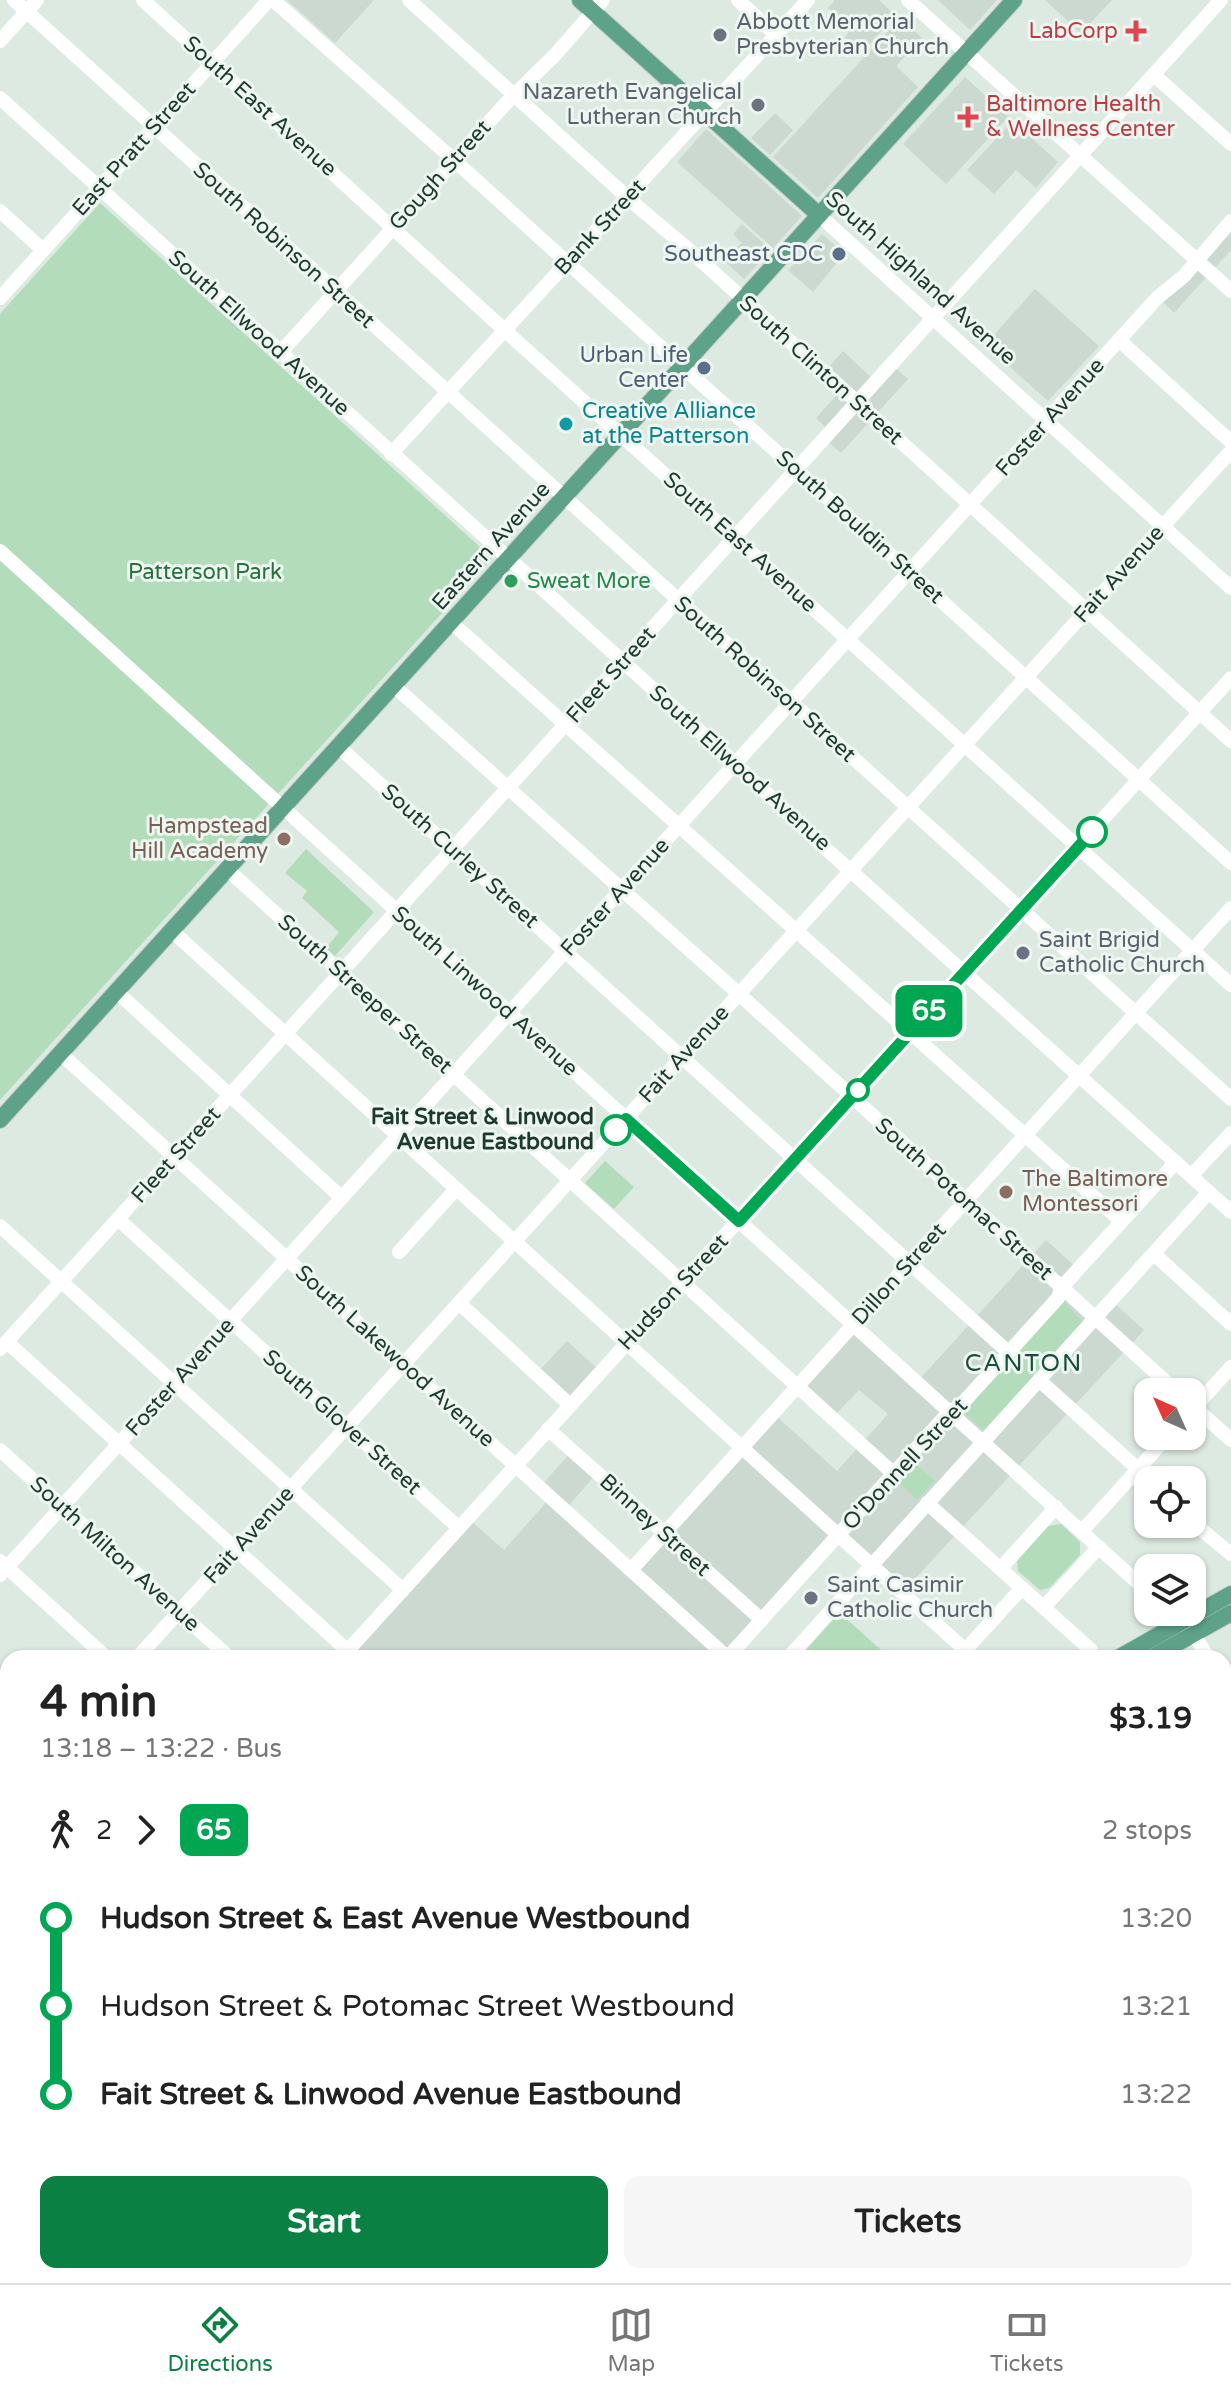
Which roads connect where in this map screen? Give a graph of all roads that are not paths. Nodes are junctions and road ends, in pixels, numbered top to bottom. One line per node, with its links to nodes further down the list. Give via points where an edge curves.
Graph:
1 (14, 0): 11 (street, South Robinson Street)
2 (143, 0): 16 (street, South East Avenue)
3 (271, 0): 16 (street, East Pratt Street); 24 (street, South Bouldin Street)
4 (409, 0): 18 (street, South Clinton Street)
5 (580, 0): 12 (main road, South Highland Avenue)
6 (738, 0): 13 (street)
7 (808, 0): 13 (street, Bank Street)
8 (908, 0): 15 (street)
9 (1014, 0): 15 (main road, Eastern Avenue)
10 (1221, 0): 17 (street, Fleet Street)
11 (32, 6): 14 (street); 21 (street, South Robinson Street)
12 (598, 6): 18 (street, Gough Street); 20 (main road, South Highland Avenue)
13 (776, 35): 20 (street, Bank Street)
14 (0, 41)
15 (966, 52): 23 (street); 28 (main road, Eastern Avenue)
16 (212, 63): 21 (street, East Pratt Street); 30 (street, South East Avenue)
17 (1154, 75): 22 (street); 23 (street, Fleet Street)
18 (514, 95): 24 (street, Gough Street); 26 (street, South Clinton Street)
19 (0, 98): 25 (street, South Ellwood Avenue)
20 (705, 113): 26 (street, Bank Street); 28 (main road, South Highland Avenue)
21 (154, 127): 25 (street, East Pratt Street); 34 (street, South Robinson Street)
22 (1231, 144)
23 (1081, 156): 32 (street); 38 (street, Fleet Street)
24 (454, 160): 30 (street, Gough Street); 33 (street, South Bouldin Street)
25 (99, 187): 31 (street, East Pratt Street); 41 (street, South Ellwood Avenue)
26 (628, 198): 33 (street, Bank Street); 37 (street, South Clinton Street)
27 (0, 211): 31 (street)
28 (819, 215): 37 (main road, Eastern Avenue); 38 (street, South Highland Avenue)
29 (1231, 221): 32 (street, Foster Avenue)
30 (393, 228): 34 (street, Gough Street); 39 (street, South East Avenue)
31 (43, 250): 36 (street, East Pratt Street)
32 (1197, 260): 35 (street); 40 (street, Foster Avenue)
33 (567, 262): 39 (street, Bank Street); 42 (street, South Bouldin Street)
34 (335, 291): 41 (street, Gough Street); 43 (street, South Robinson Street)
35 (1231, 291)
36 (0, 298)
37 (743, 299): 42 (main road, Eastern Avenue); 44 (street, South Clinton Street)
38 (933, 319): 44 (street, Fleet Street); 45 (street, South Highland Avenue)
39 (505, 331): 43 (street, Bank Street); 46 (street, South East Avenue)
40 (1119, 340): 45 (street, Foster Avenue); 47 (street)
41 (280, 353): 49 (street, South Ellwood Avenue)
42 (682, 366): 46 (main road, Eastern Avenue); 50 (street, South Bouldin Street)
43 (448, 393): 49 (street, Bank Street); 51 (street, South Robinson Street)
44 (858, 403): 50 (street, Fleet Street); 52 (street, South Clinton Street)
45 (1046, 421): 52 (street, Foster Avenue); 53 (street, South Highland Avenue)
46 (620, 435): 51 (main road, Eastern Avenue); 54 (street, South East Avenue)
47 (1231, 442)
48 (1231, 451): 53 (street, Fait Avenue)
49 (391, 454): 56 (street, South Ellwood Avenue)
50 (797, 470): 54 (street, Fleet Street); 57 (street, South Bouldin Street)
51 (563, 498): 56 (main road, Eastern Avenue); 59 (street, South Robinson Street)
52 (970, 505): 57 (street, Foster Avenue); 60 (street, South Clinton Street)
53 (1162, 527): 58 (street, South Highland Avenue); 60 (street, Fait Avenue)
54 (735, 538): 59 (street, Fleet Street); 62 (street, South East Avenue)
55 (0, 551): 77 (street, South Linwood Avenue)
56 (509, 560): 61 (main road, Eastern Avenue); 63 (street, South Ellwood Avenue)
57 (910, 572): 62 (street, Foster Avenue); 64 (street, South Bouldin Street)
58 (1231, 588)
59 (678, 601): 63 (street, Fleet Street); 67 (street, South Robinson Street)
60 (1087, 610): 64 (street, Fait Avenue); 68 (street, South Clinton Street)
61 (452, 623): 66 (main road, Eastern Avenue); 69 (street)
62 (849, 640): 67 (street, Foster Avenue); 71 (street, South East Avenue)
63 (623, 662): 69 (street, Fleet Street); 73 (street, South Ellwood Avenue)
64 (1026, 677): 71 (street, Fait Avenue); 74 (street, South Bouldin Street)
65 (1231, 678): 68 (street, Hudson Street)
66 (394, 686): 72 (main road, Eastern Avenue); 75 (street, South Potomac Street)
67 (792, 702): 73 (street, Foster Avenue); 76 (street, South Robinson Street)
68 (1200, 712): 70 (street, South Clinton Street); 74 (street, Hudson Street)
69 (566, 725): 75 (street, Fleet Street); 78 (street)
70 (1231, 741)
71 (965, 745): 76 (street, Fait Avenue); 79 (street, South East Avenue)
72 (339, 747): 77 (main road, Eastern Avenue); 80 (street, South Curley Street)
73 (736, 764): 78 (street, Foster Avenue); 83 (street, South Ellwood Avenue)
74 (1139, 779): 79 (street, Hudson Street); 81 (street, South Bouldin Street)
75 (509, 788): 80 (street, Fleet Street); 84 (street, South Potomac Street)
76 (908, 807): 83 (street, Fait Avenue); 86 (street, South Robinson Street)
77 (283, 809): 82 (main road, Eastern Avenue); 87 (street, South Linwood Avenue)
78 (680, 826): 84 (street, Foster Avenue); 89 (street)
79 (1078, 847): 86 (street, Hudson Street); 90 (street, South East Avenue)
80 (454, 849): 87 (street, Fleet Street); 91 (street, South Curley Street)
81 (1231, 863)
82 (228, 870): 88 (main road, Eastern Avenue); 93 (street, South Streeper Street)
83 (852, 870): 89 (street, Fait Avenue); 92 (street, South Ellwood Avenue)
84 (622, 890): 91 (street, Foster Avenue); 96 (street, South Potomac Street)
85 (1231, 908): 90 (street, Dillon Street)
86 (1021, 910): 92 (street, Hudson Street); 98 (street, South Robinson Street)
87 (396, 912): 93 (street, Fleet Street); 97 (street, South Linwood Avenue)
88 (172, 931): 95 (main road, Eastern Avenue); 100 (street)
89 (797, 931): 96 (street, Fait Avenue); 99 (street)
90 (1193, 951): 94 (street, South East Avenue); 98 (street, Dillon Street)
91 (565, 953): 97 (street, Foster Avenue); 102 (street, South Curley Street)
92 (965, 972): 99 (street, Hudson Street); 104 (street, South Ellwood Avenue)
93 (342, 973): 100 (street, Fleet Street); 103 (street, South Streeper Street)
94 (1231, 985)
95 (117, 992): 101 (main road, Eastern Avenue); 105 (street)
96 (739, 994): 102 (street, Fait Avenue); 106 (street, South Potomac Street)
97 (510, 1013): 103 (street, Foster Avenue); 108 (street, South Linwood Avenue)
98 (1136, 1013): 104 (street, Dillon Street); 107 (street, South Robinson Street)
99 (910, 1033): 106 (street, Hudson Street); 111 (street)
100 (285, 1035): 105 (street, Fleet Street); 112 (street)
101 (61, 1054): 109 (main road, Eastern Avenue); 113 (street, South Lakewood Avenue)
102 (681, 1058): 108 (street, Fait Avenue); 114 (street, South Curley Street)
103 (453, 1074): 112 (street, Foster Avenue); 117 (street, South Streeper Street)
104 (1079, 1076): 111 (street, Dillon Street); 115 (street, South Ellwood Avenue)
105 (230, 1096): 113 (street, Fleet Street); 120 (street)
106 (852, 1097): 114 (street, Hudson Street); 121 (street, South Potomac Street)
107 (1231, 1099)
108 (626, 1119): 117 (street, Fait Avenue); 124 (street, South Linwood Avenue)
109 (0, 1120)
110 (1231, 1133): 116 (street)
111 (1025, 1135): 121 (street, Dillon Street); 125 (street)
112 (397, 1136): 118 (street); 120 (street, Foster Avenue)
113 (175, 1157): 123 (street, Fleet Street); 130 (street, South Lakewood Avenue)
114 (794, 1160): 124 (street, Hudson Street); 131 (street, South Curley Street)
115 (1176, 1162): 116 (street, South Ellwood Avenue); 125 (street, O'Donnell Street)
116 (1191, 1176): 119 (street, South Ellwood Avenue)
117 (570, 1180): 127 (street, Fait Avenue); 133 (street, South Streeper Street)
118 (456, 1189): 127 (street); 128 (street)
119 (1209, 1192): 122 (street, South Ellwood Avenue); 129 (street, O'Donnell Street)
120 (342, 1198): 130 (street, Foster Avenue)
121 (966, 1201): 131 (street, Dillon Street); 134 (street, South Potomac Street)
122 (1231, 1212)
123 (118, 1219): 132 (street, Fleet Street); 137 (street, South Glover Street)
124 (739, 1221): 133 (street, Hudson Street); 138 (street, South Linwood Avenue)
125 (1121, 1221): 134 (street, O'Donnell Street)
126 (0, 1226): 132 (street)
127 (514, 1242): 135 (street, Fait Avenue); 140 (street)
128 (399, 1252)
129 (1154, 1254): 136 (street, O'Donnell Street); 139 (street)
130 (287, 1259): 137 (street, Foster Avenue); 143 (street, South Lakewood Avenue)
131 (909, 1263): 138 (street, Dillon Street); 142 (street, South Curley Street)
132 (63, 1282): 141 (street, Fleet Street); 147 (street)
133 (683, 1282): 140 (street, Hudson Street); 148 (street, South Streeper Street)
134 (1061, 1288): 136 (street, South Potomac Street); 142 (street, O'Donnell Street, via 1058,1298)
135 (459, 1303): 143 (street, Fait Avenue); 150 (street)
136 (1096, 1318): 145 (street, South Potomac Street); 146 (street, O'Donnell Street)
137 (231, 1321): 147 (street, Foster Avenue); 153 (street, South Glover Street)
138 (853, 1324): 148 (street, Dillon Street); 151 (street, South Linwood Avenue)
139 (1231, 1324)
140 (626, 1344): 150 (street, Hudson Street); 158 (street)
141 (4, 1346): 157 (street)
142 (1008, 1352): 151 (street, O'Donnell Street)
143 (404, 1364): 153 (street, Fait Avenue); 161 (street, South Lakewood Avenue)
144 (1231, 1367): 149 (street)
145 (1162, 1378)
146 (1039, 1380): 156 (street, O'Donnell Street); 162 (street)
147 (174, 1383): 157 (street, Foster Avenue); 166 (street)
148 (797, 1386): 158 (street, Dillon Street); 165 (street, South Streeper Street)
149 (1206, 1394)
150 (570, 1405): 154 (street, Hudson Street)
151 (950, 1411): 156 (street, South Linwood Avenue); 165 (street, O'Donnell Street)
152 (1206, 1419): 155 (street)
153 (347, 1426): 166 (street, Fait Avenue); 170 (street, South Glover Street)
154 (548, 1429): 161 (street, Hudson Street); 173 (street, Binney Street)
155 (1231, 1440)
156 (983, 1441): 167 (street, O'Donnell Street); 169 (street, South Linwood Avenue)
157 (119, 1443): 168 (street, Foster Avenue); 176 (street)
158 (741, 1448): 173 (street, Dillon Street); 174 (street)
159 (0, 1450): 168 (street, South Milton Avenue)
160 (1155, 1450): 163 (street)
161 (515, 1465): 170 (street, Hudson Street); 181 (street, South Lakewood Avenue)
162 (1135, 1466)
163 (1141, 1466)
164 (1134, 1473): 171 (street)
165 (894, 1474): 174 (street, O'Donnell Street)
166 (291, 1488): 176 (street, Fait Avenue); 184 (street)
167 (927, 1503): 178 (street, O'Donnell Street); 180 (street)
168 (62, 1507): 179 (street, Foster Avenue); 188 (street, South Milton Avenue)
169 (1056, 1507): 171 (street, South Linwood Avenue); 180 (street)
170 (459, 1528): 184 (street, Hudson Street)
171 (1082, 1531): 175 (street, South Linwood Avenue)
172 (1206, 1533): 177 (street)
173 (663, 1534): 181 (street, Dillon Street); 190 (street, Binney Street)
174 (838, 1535): 178 (street); 190 (street, O'Donnell Street)
175 (1099, 1547): 182 (street, South Linwood Avenue); 187 (street)
176 (236, 1549): 188 (street, Fait Avenue); 197 (street)
177 (1231, 1554)
178 (871, 1565): 201 (street, O'Donnell Street); 202 (street)
179 (2, 1568): 194 (street)
180 (1001, 1568): 183 (street)
181 (631, 1570): 199 (street, South Lakewood Avenue)
182 (1134, 1579)
183 (1022, 1588): 187 (street); 203 (street)
184 (402, 1589): 198 (street, Hudson Street)
185 (1231, 1594): 186 (main road)
186 (1206, 1604)
187 (1044, 1607): 204 (street)
188 (179, 1612): 195 (street, Fait Avenue); 196 (street, South Milton Avenue)
189 (1231, 1613): 193 (main road)
190 (762, 1620): 200 (street, O'Donnell Street)
191 (1162, 1626): 205 (main road)
192 (1185, 1626): 193 (street)
193 (1194, 1634): 206 (main road); 207 (street)
194 (98, 1650)
195 (144, 1650)
196 (221, 1650)
197 (339, 1650)
198 (348, 1650)
199 (719, 1650)
200 (735, 1650)
201 (795, 1650)
202 (961, 1650)
203 (970, 1650)
204 (1091, 1650)
205 (1129, 1650)
206 (1165, 1650)
207 (1203, 1650)

